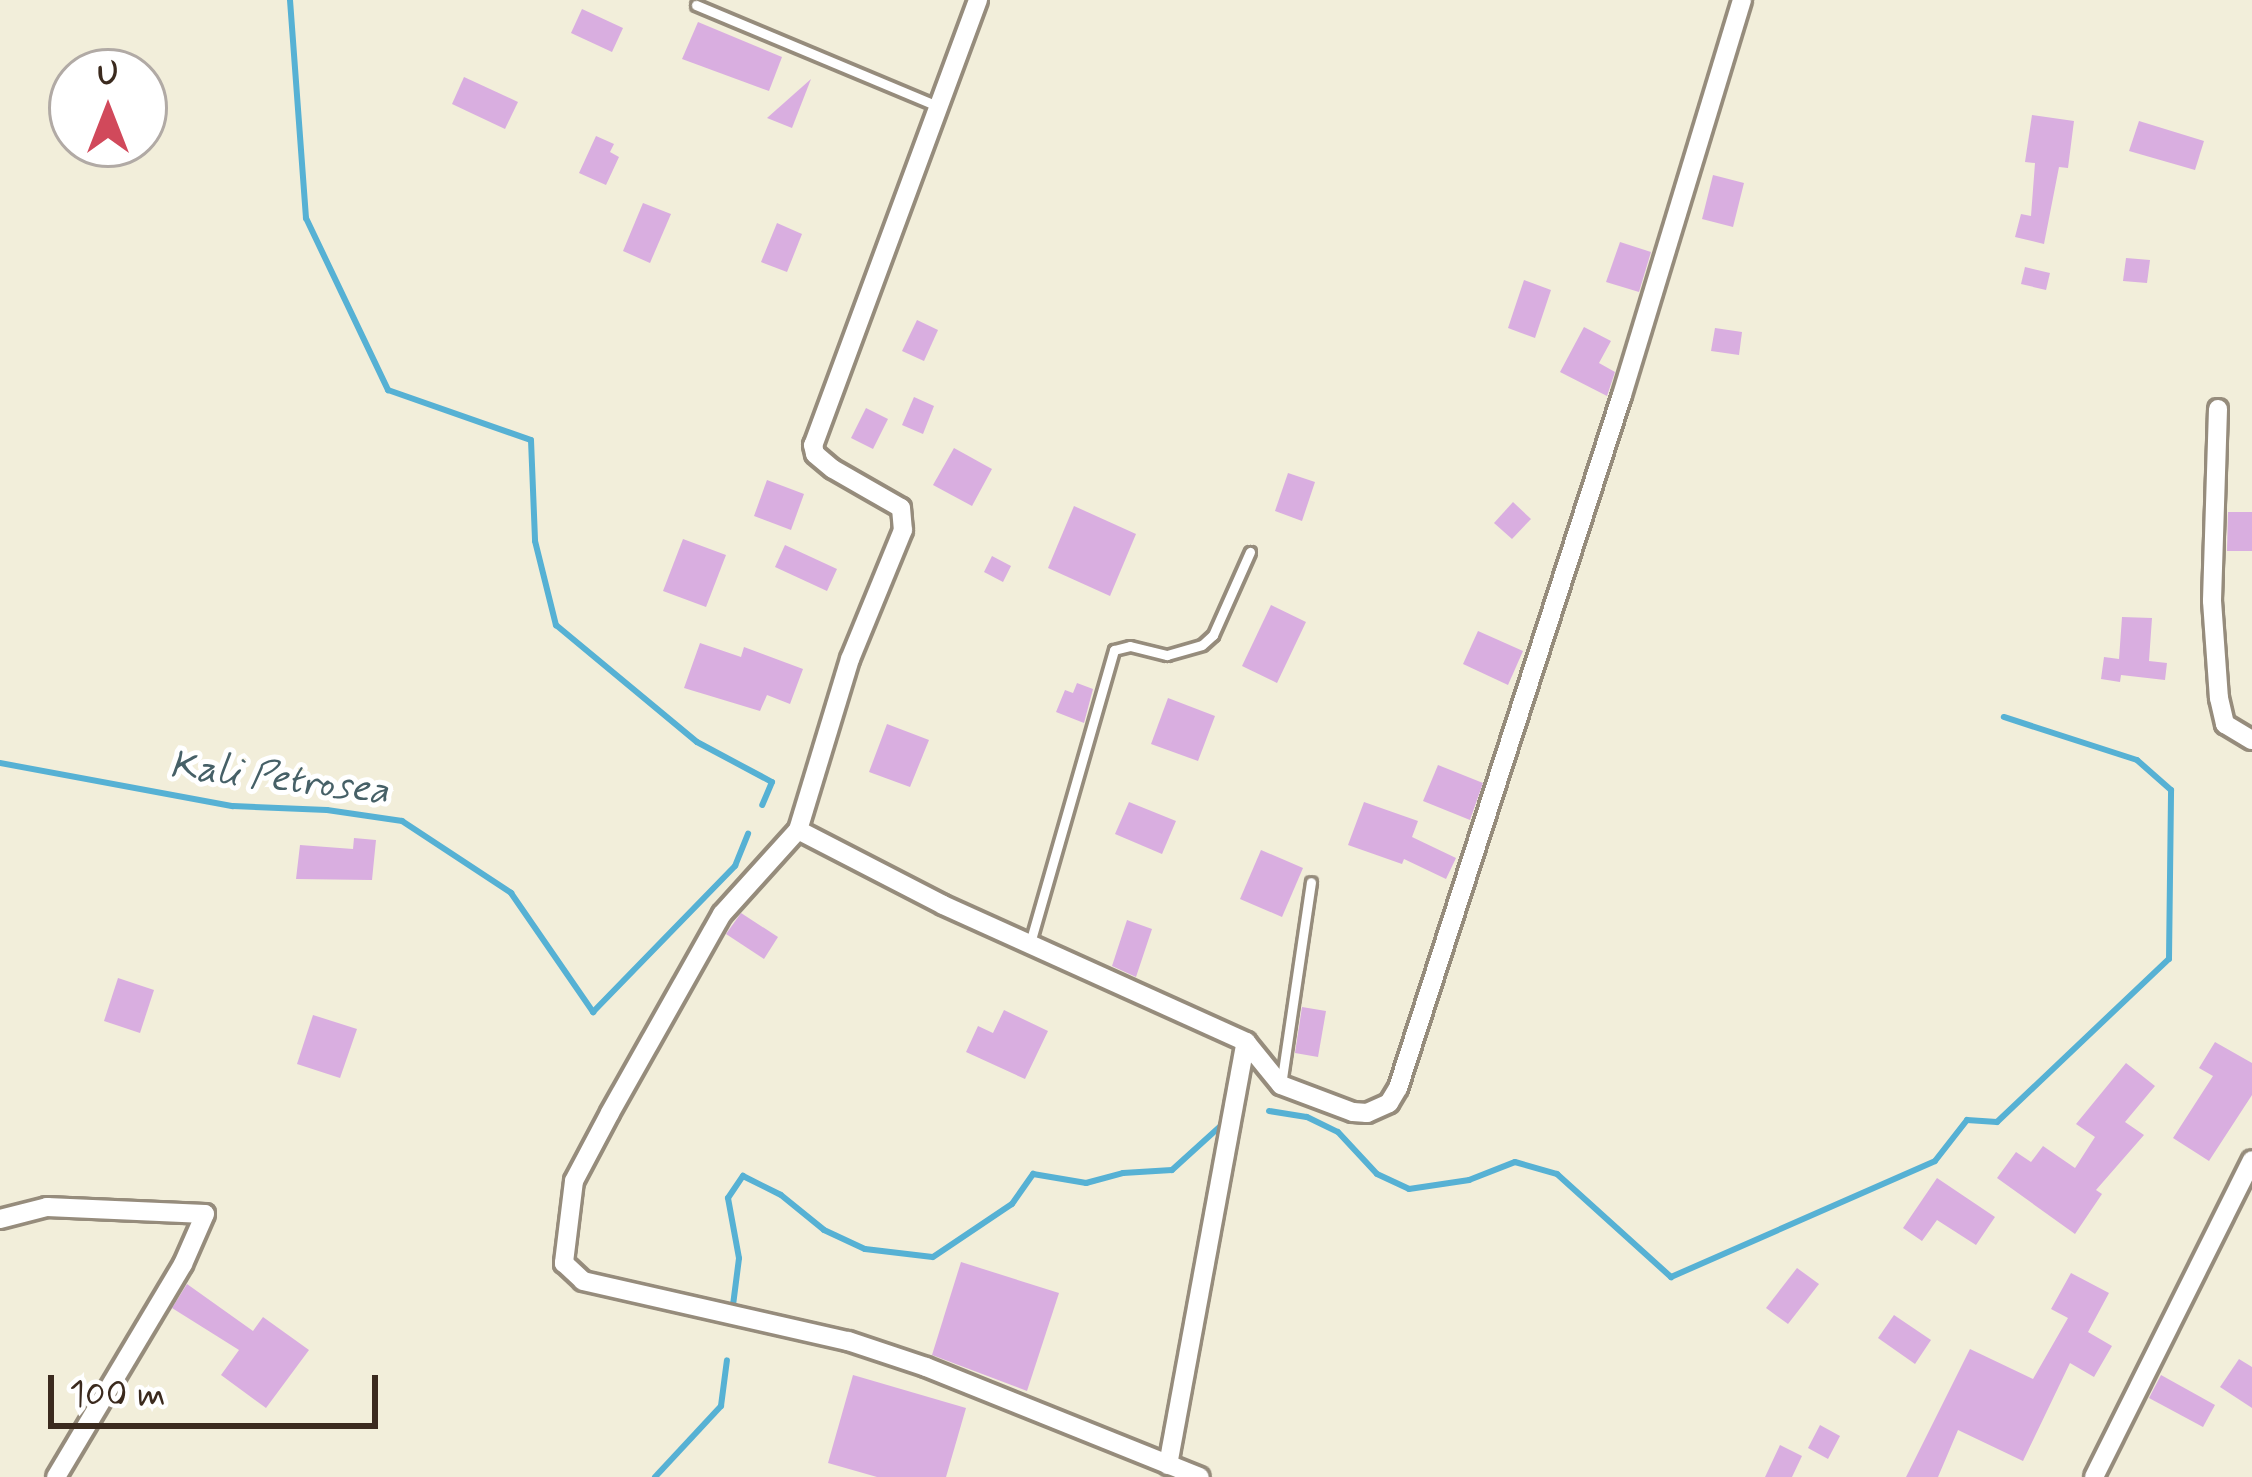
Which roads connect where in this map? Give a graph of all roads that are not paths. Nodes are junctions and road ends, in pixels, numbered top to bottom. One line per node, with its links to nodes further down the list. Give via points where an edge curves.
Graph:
1 (978, 0): 4 (street)
2 (1742, 0): 12 (street, via 1399,1088 1367,1113)
3 (696, 5): 4 (lane)
4 (938, 106): 8 (street, via 813,445 833,469 891,500 906,521 850,659)
5 (2218, 409): 7 (street, via 2212,601 2219,698 2225,724)
6 (1250, 552): 10 (lane, via 1214,635 1202,645 1167,656 1114,650)
7 (2252, 740)
8 (798, 830): 10 (street); 15 (street, via 722,914 610,1113 574,1181 564,1262 584,1281 926,1366)
9 (1311, 882): 12 (lane)
10 (1030, 943): 11 (street)
11 (1246, 1042): 12 (street); 15 (street)
12 (1281, 1085)
13 (2252, 1160): 18 (street)
14 (0, 1220): 16 (street, via 47,1207 206,1218)
15 (1168, 1465): 17 (street)
16 (56, 1477)
17 (1200, 1477)
18 (2094, 1477)

